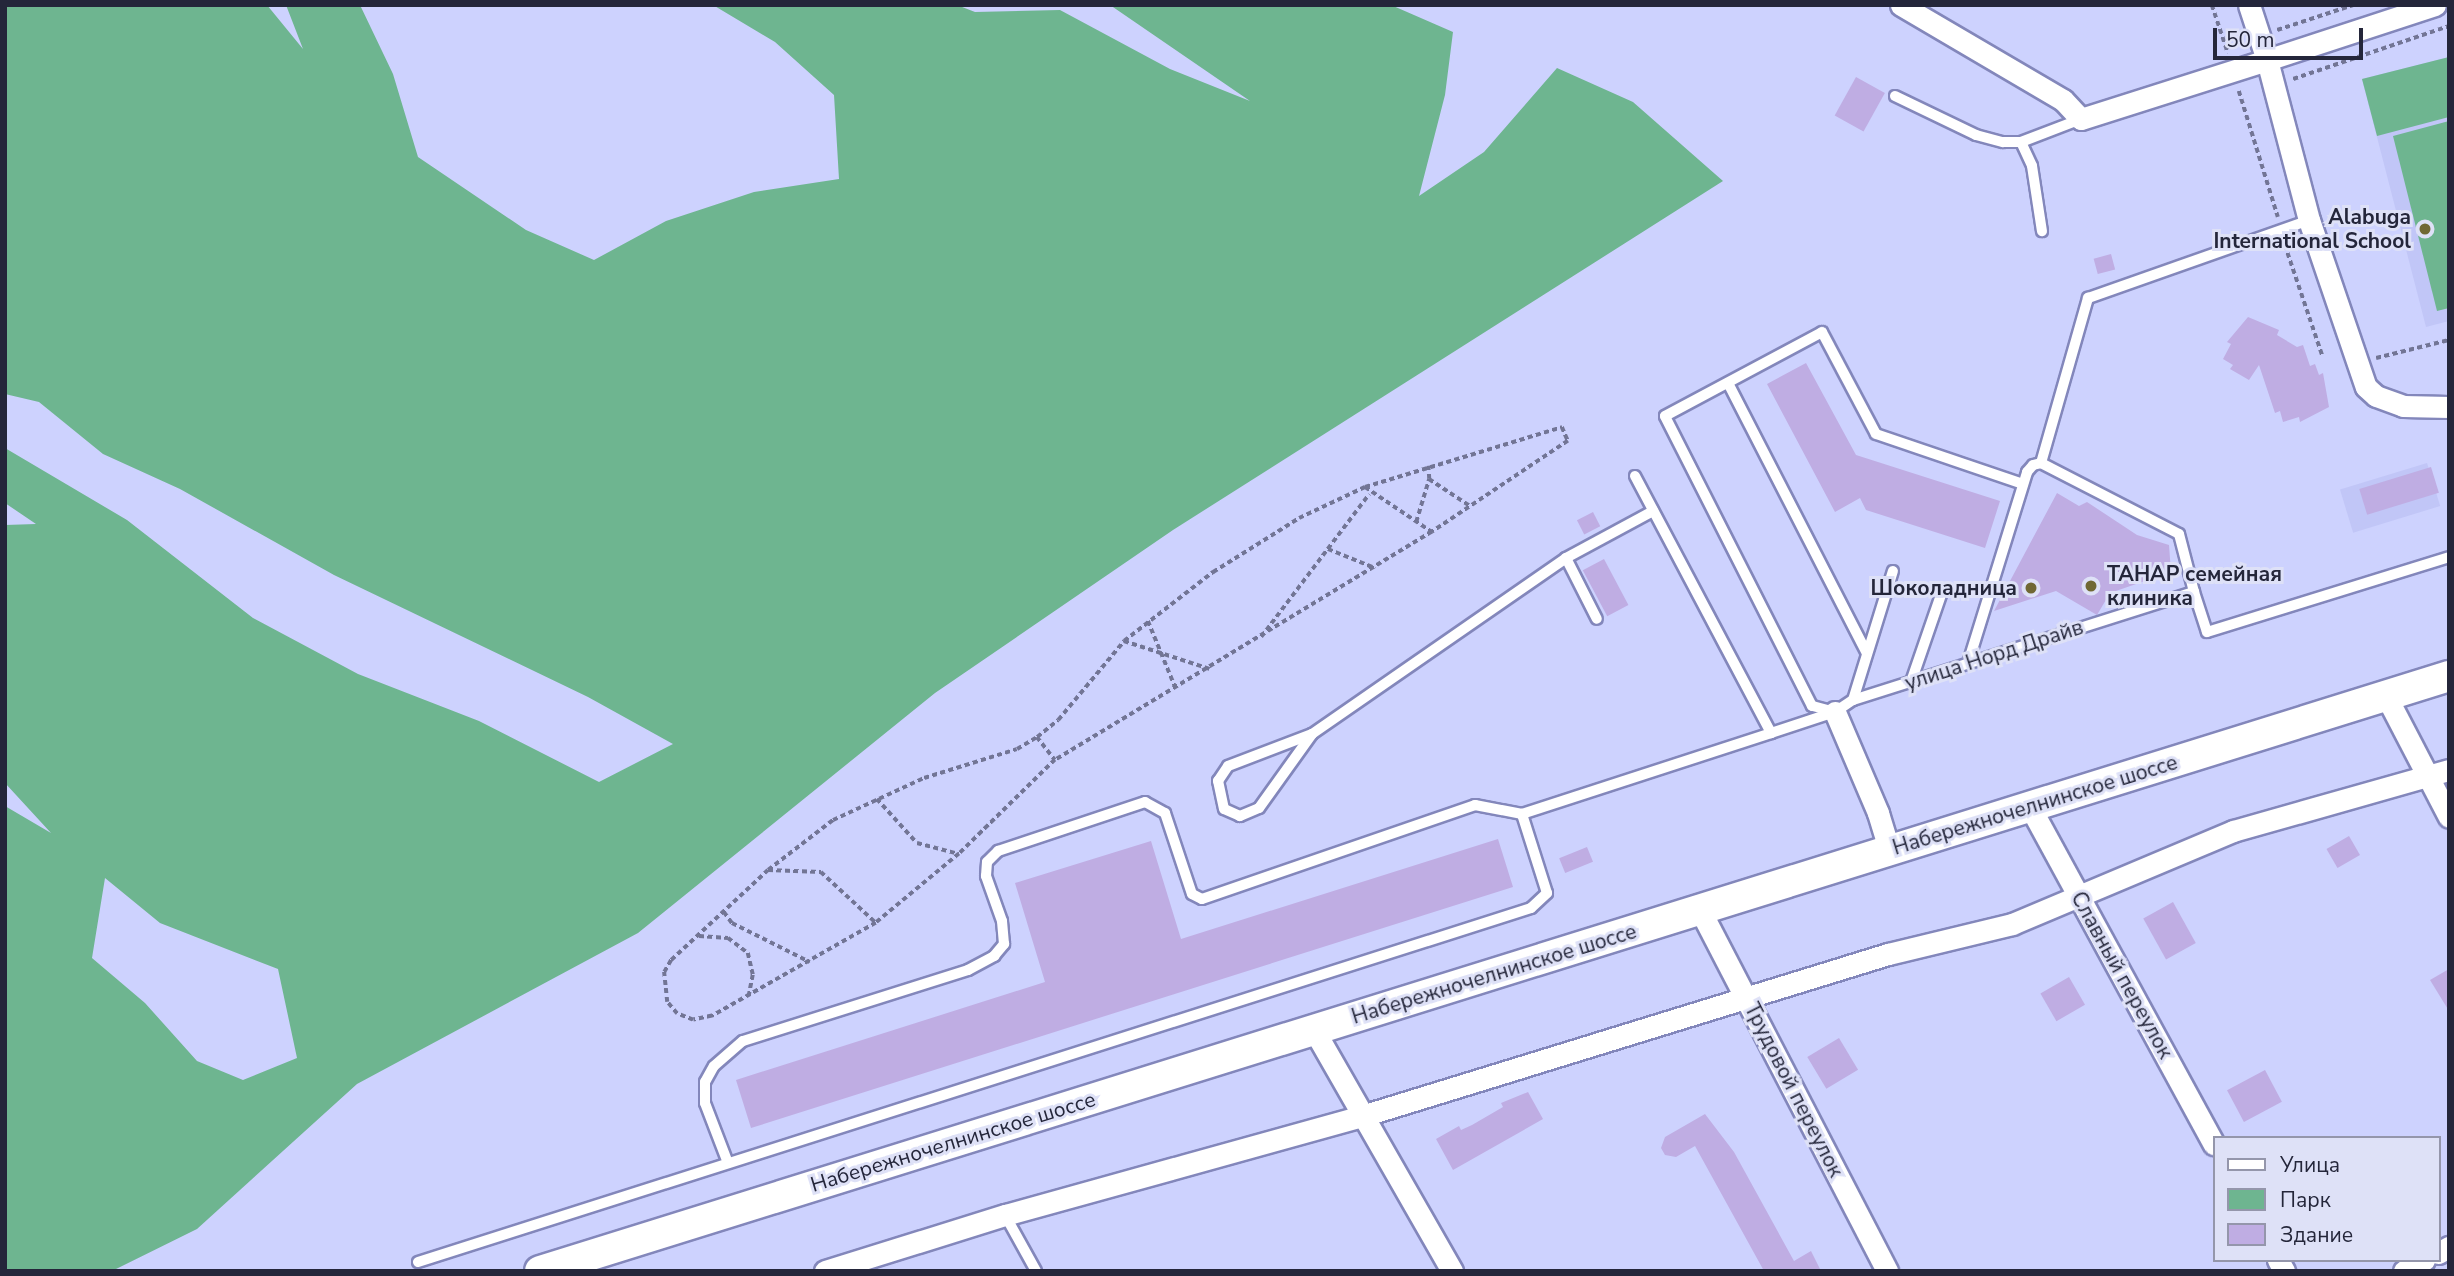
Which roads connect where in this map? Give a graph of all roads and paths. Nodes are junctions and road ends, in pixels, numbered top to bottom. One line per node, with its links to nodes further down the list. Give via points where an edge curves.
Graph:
1 (1901, 5): 12 (street, via 2063,100)
2 (2212, 5): 9 (path)
3 (2249, 5): 8 (street)
4 (2353, 5): 7 (path)
5 (2435, 5): 8 (street)
6 (2449, 26): 10 (path)
7 (2274, 31)
8 (2267, 60): 9 (street); 14 (street)
9 (2234, 72): 12 (street); 15 (path)
10 (2286, 81)
11 (1895, 96): 13 (lane, via 1976,135)
12 (2081, 119): 13 (lane)
13 (2021, 142): 16 (lane, via 2032,166)
14 (2309, 220): 15 (lane); 23 (street, via 2366,387 2388,402)
15 (2282, 229): 19 (path); 24 (lane, via 2088,298)
16 (2042, 231)
17 (2449, 340): 20 (path)
18 (2373, 346): 20 (path)
19 (2323, 357)
20 (2376, 358): 21 (path)
21 (2379, 366)
22 (1728, 383): 28 (lane, via 1822,332 1876,434); 47 (lane); 55 (lane, via 1665,416 1812,706)
23 (2449, 407)
24 (2041, 463): 28 (lane, via 2026,472); 41 (lane, via 2179,534)
25 (1428, 466): 27 (path); 29 (path); 31 (path, via 1562,428 1568,441)
26 (1635, 476): 32 (lane)
27 (1429, 479): 31 (path); 33 (path)
28 (2023, 484): 48 (lane)
29 (1365, 487): 30 (path); 43 (path, via 1299,518 1213,572)
30 (1369, 494): 33 (path); 35 (path)
31 (1470, 506): 34 (path)
32 (1653, 512): 37 (lane); 56 (lane)
33 (1416, 523): 34 (path)
34 (1432, 532): 38 (path)
35 (1328, 549): 38 (path); 44 (path)
36 (2449, 557): 41 (lane, via 2207,632)
37 (1566, 558): 42 (lane); 57 (lane)
38 (1375, 568): 44 (path)
39 (1893, 571): 47 (lane)
40 (1943, 589): 51 (lane)
41 (2194, 592): 48 (lane, улица Норд Драйв)
42 (1597, 619)
43 (1148, 621): 45 (path); 46 (path)
44 (1259, 640): 49 (path)
45 (1124, 641): 46 (path); 58 (path, via 1058,720)
46 (1161, 653): 49 (path); 52 (path)
47 (1867, 653): 54 (lane)
48 (1968, 663): 51 (lane, улица Норд Драйв)
49 (1210, 669): 52 (path)
50 (2449, 676): 53 (main road, Набережночелнинское шоссе)
51 (1911, 682): 54 (lane, улица Норд Драйв)
52 (1176, 689): 59 (path)
53 (2386, 696): 61 (street); 63 (main road, Набережночелнинское шоссе)
54 (1853, 700): 55 (lane, улица Норд Драйв)
55 (1835, 712): 56 (lane, улица Норд Драйв); 66 (street)
56 (1771, 733): 64 (lane, улица Норд Драйв)
57 (1312, 734): 57 (lane, via 1228,766 1218,781 1224,809 1240,816 1259,807)
58 (1037, 737): 59 (path); 62 (path, via 1017,749 924,778)
59 (1055, 760): 67 (path)
60 (2449, 770): 61 (street)
61 (2428, 778): 65 (street); 69 (street, via 2233,831)
62 (877, 799): 67 (path, via 917,844); 68 (path, via 833,820)
63 (2030, 807): 66 (main road, Набережночелнинское шоссе); 69 (street, Славный переулок)
64 (1522, 814): 80 (lane, via 1547,893 1531,908); 80 (lane, via 1475,805 1202,899 1192,894 1165,813 1145,802 998,851 987,862 986,876 1002,921 1004,944 994,956 968,970 743,1041 713,1066 705,1082 705,1103)
65 (2449, 817)
66 (1889, 850): 70 (main road, Набережночелнинское шоссе)
67 (959, 854): 72 (path)
68 (768, 870): 71 (path); 72 (path, via 821,872)
69 (2080, 898): 76 (street, via 2012,924 1888,954); 79 (street, Славный переулок)
70 (1700, 909): 76 (street, Трудовой переулок); 77 (main road, Набережночелнинское шоссе)
71 (724, 912): 73 (path); 74 (path, via 732,923)
72 (876, 923): 74 (path)
73 (697, 936): 75 (path, via 728,938 748,953 753,975); 75 (path, via 664,972 667,1002 677,1014 692,1020 712,1016)
74 (810, 962): 75 (path)
75 (749, 996)
76 (1748, 999): 78 (street); 88 (street, Трудовой переулок)
77 (1314, 1030): 78 (street); 84 (main road, Набережночелнинское шоссе)
78 (1362, 1116): 81 (street); 87 (street)
79 (2212, 1139)
80 (728, 1163): 82 (lane)
81 (1005, 1215): 85 (street); 86 (lane)
82 (418, 1262)
83 (2420, 1262): 89 (street)
84 (540, 1271)
85 (825, 1271)
86 (1036, 1271)
87 (1452, 1271)
88 (1887, 1271)
89 (2404, 1271)

